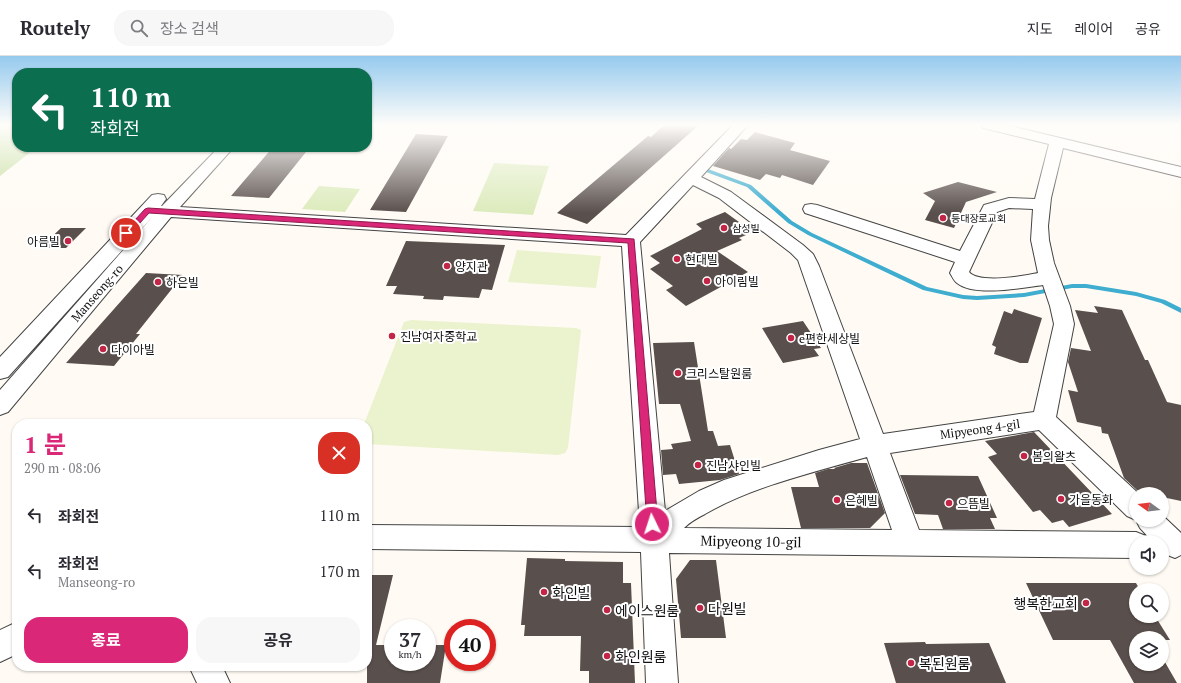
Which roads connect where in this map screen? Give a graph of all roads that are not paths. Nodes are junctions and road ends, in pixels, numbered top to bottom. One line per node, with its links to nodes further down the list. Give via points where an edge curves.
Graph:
1 (202, 154): 10 (street, Manseong-ro)
2 (220, 154): 11 (street, Manseong-ro)
3 (713, 154): 7 (street)
4 (1054, 154): 8 (street)
5 (1108, 154): 6 (street)
6 (1181, 172)
7 (691, 178): 12 (street); 18 (street, via 725,195 806,258)
8 (1042, 205): 13 (street, via 1022,202 991,208); 14 (street, via 1040,243)
9 (811, 208): 13 (street)
10 (148, 210): 11 (street); 15 (street, Manseong-ro)
11 (167, 211): 12 (street); 16 (street, Manseong-ro)
12 (631, 241): 22 (street)
13 (965, 259): 14 (street, via 960,275 963,279 975,283)
14 (1053, 286): 17 (street, via 1063,311 1064,324)
15 (0, 371)
16 (0, 406)
17 (1044, 420): 18 (street, Mipyeong 4-gil); 19 (street)
18 (875, 445): 22 (street, Mipyeong 4-gil, via 759,479 708,498 678,516); 23 (street)
19 (1129, 501)
20 (1156, 527): 25 (street)
21 (372, 537): 22 (street, Mipyeong 10-gil)
22 (654, 540): 23 (street, Mipyeong 10-gil); 30 (street)
23 (910, 542): 24 (street, Mipyeong 10-gil)
24 (1129, 545)
25 (1173, 545)
26 (12, 640): 27 (street)
27 (0, 647)
28 (208, 671): 29 (street)
29 (214, 683)
30 (662, 683)

